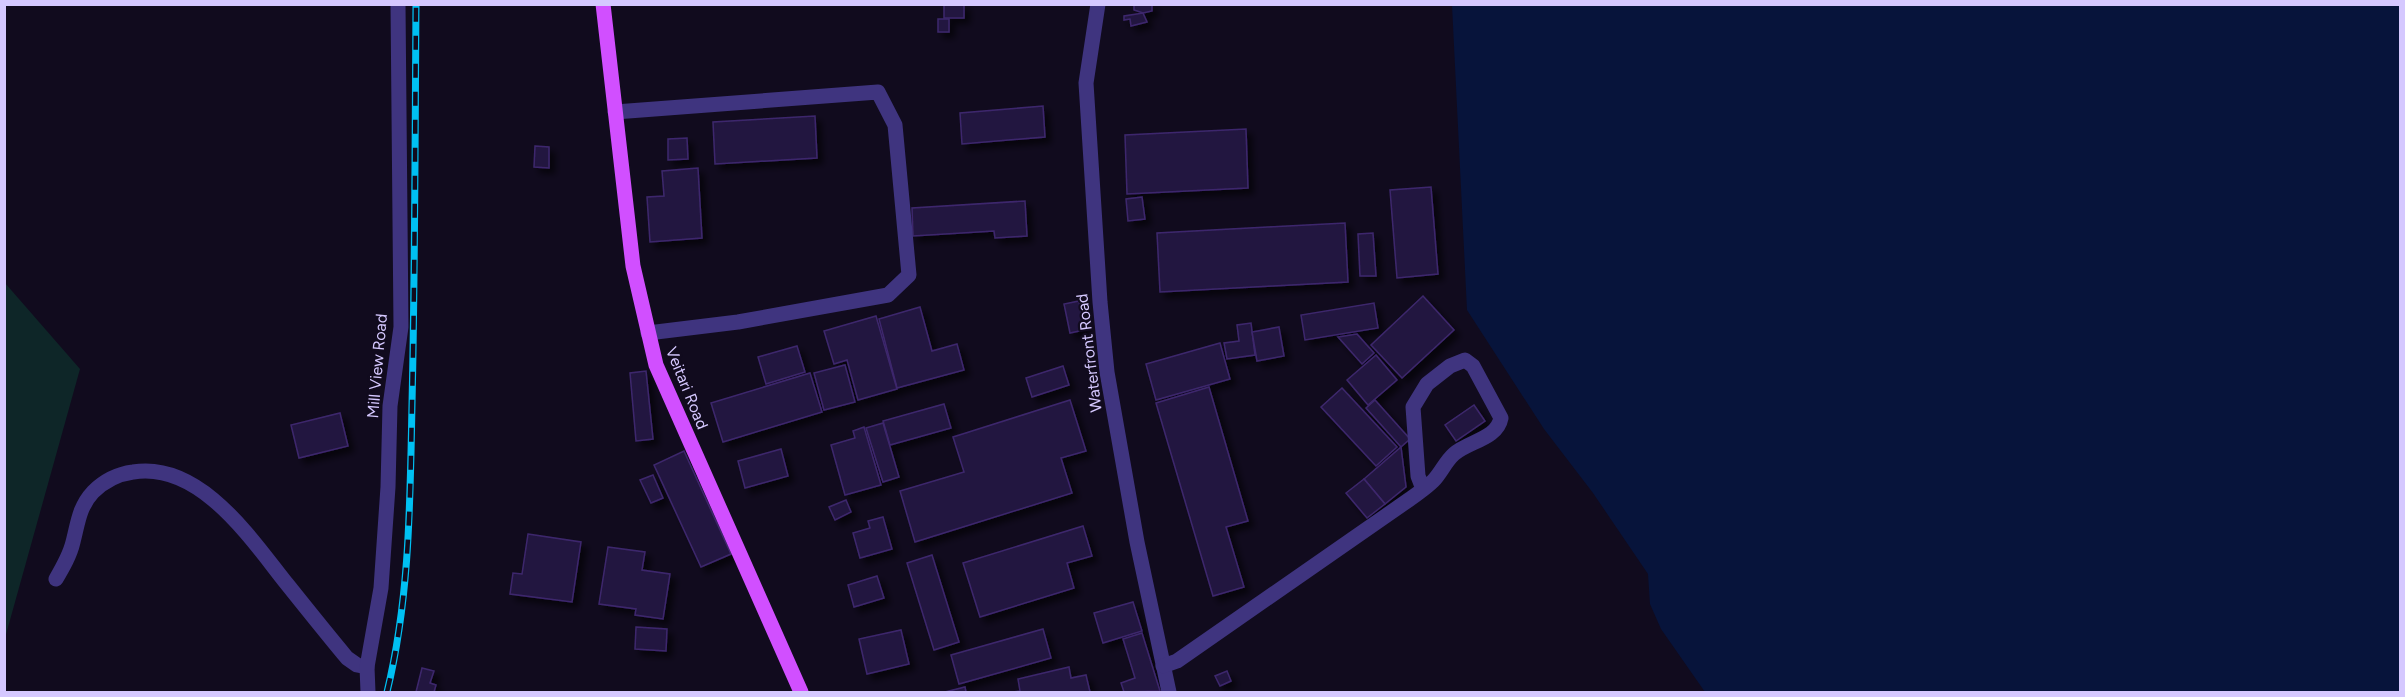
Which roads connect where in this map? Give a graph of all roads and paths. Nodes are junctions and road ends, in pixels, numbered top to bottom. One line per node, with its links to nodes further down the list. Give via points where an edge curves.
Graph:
1 (398, 4): 9 (street, Mill View Road, via 401,327 390,406 381,588)
2 (603, 4): 4 (main road, Veitari Road)
3 (1098, 4): 8 (street, Waterfront Road, via 1086,83 1100,302 1107,372)
4 (615, 112): 5 (main road, Veitari Road, via 633,266); 5 (street, via 878,92 895,125 909,275 888,295 738,322)
5 (648, 333): 11 (main road, Veitari Road, via 656,365)
6 (1423, 489): 6 (street, via 1418,476 1413,407 1427,384 1465,360 1473,366 1502,418 1500,426 1454,454); 8 (street, via 1230,625 1177,661)
7 (56, 579): 9 (street, via 69,555 82,506 96,489 128,473 165,472 188,482 226,511 347,658)
8 (1163, 666): 12 (street, Waterfront Road)
9 (367, 668): 10 (street, Mill View Road)
10 (368, 693)
11 (801, 693)
12 (1169, 693)

